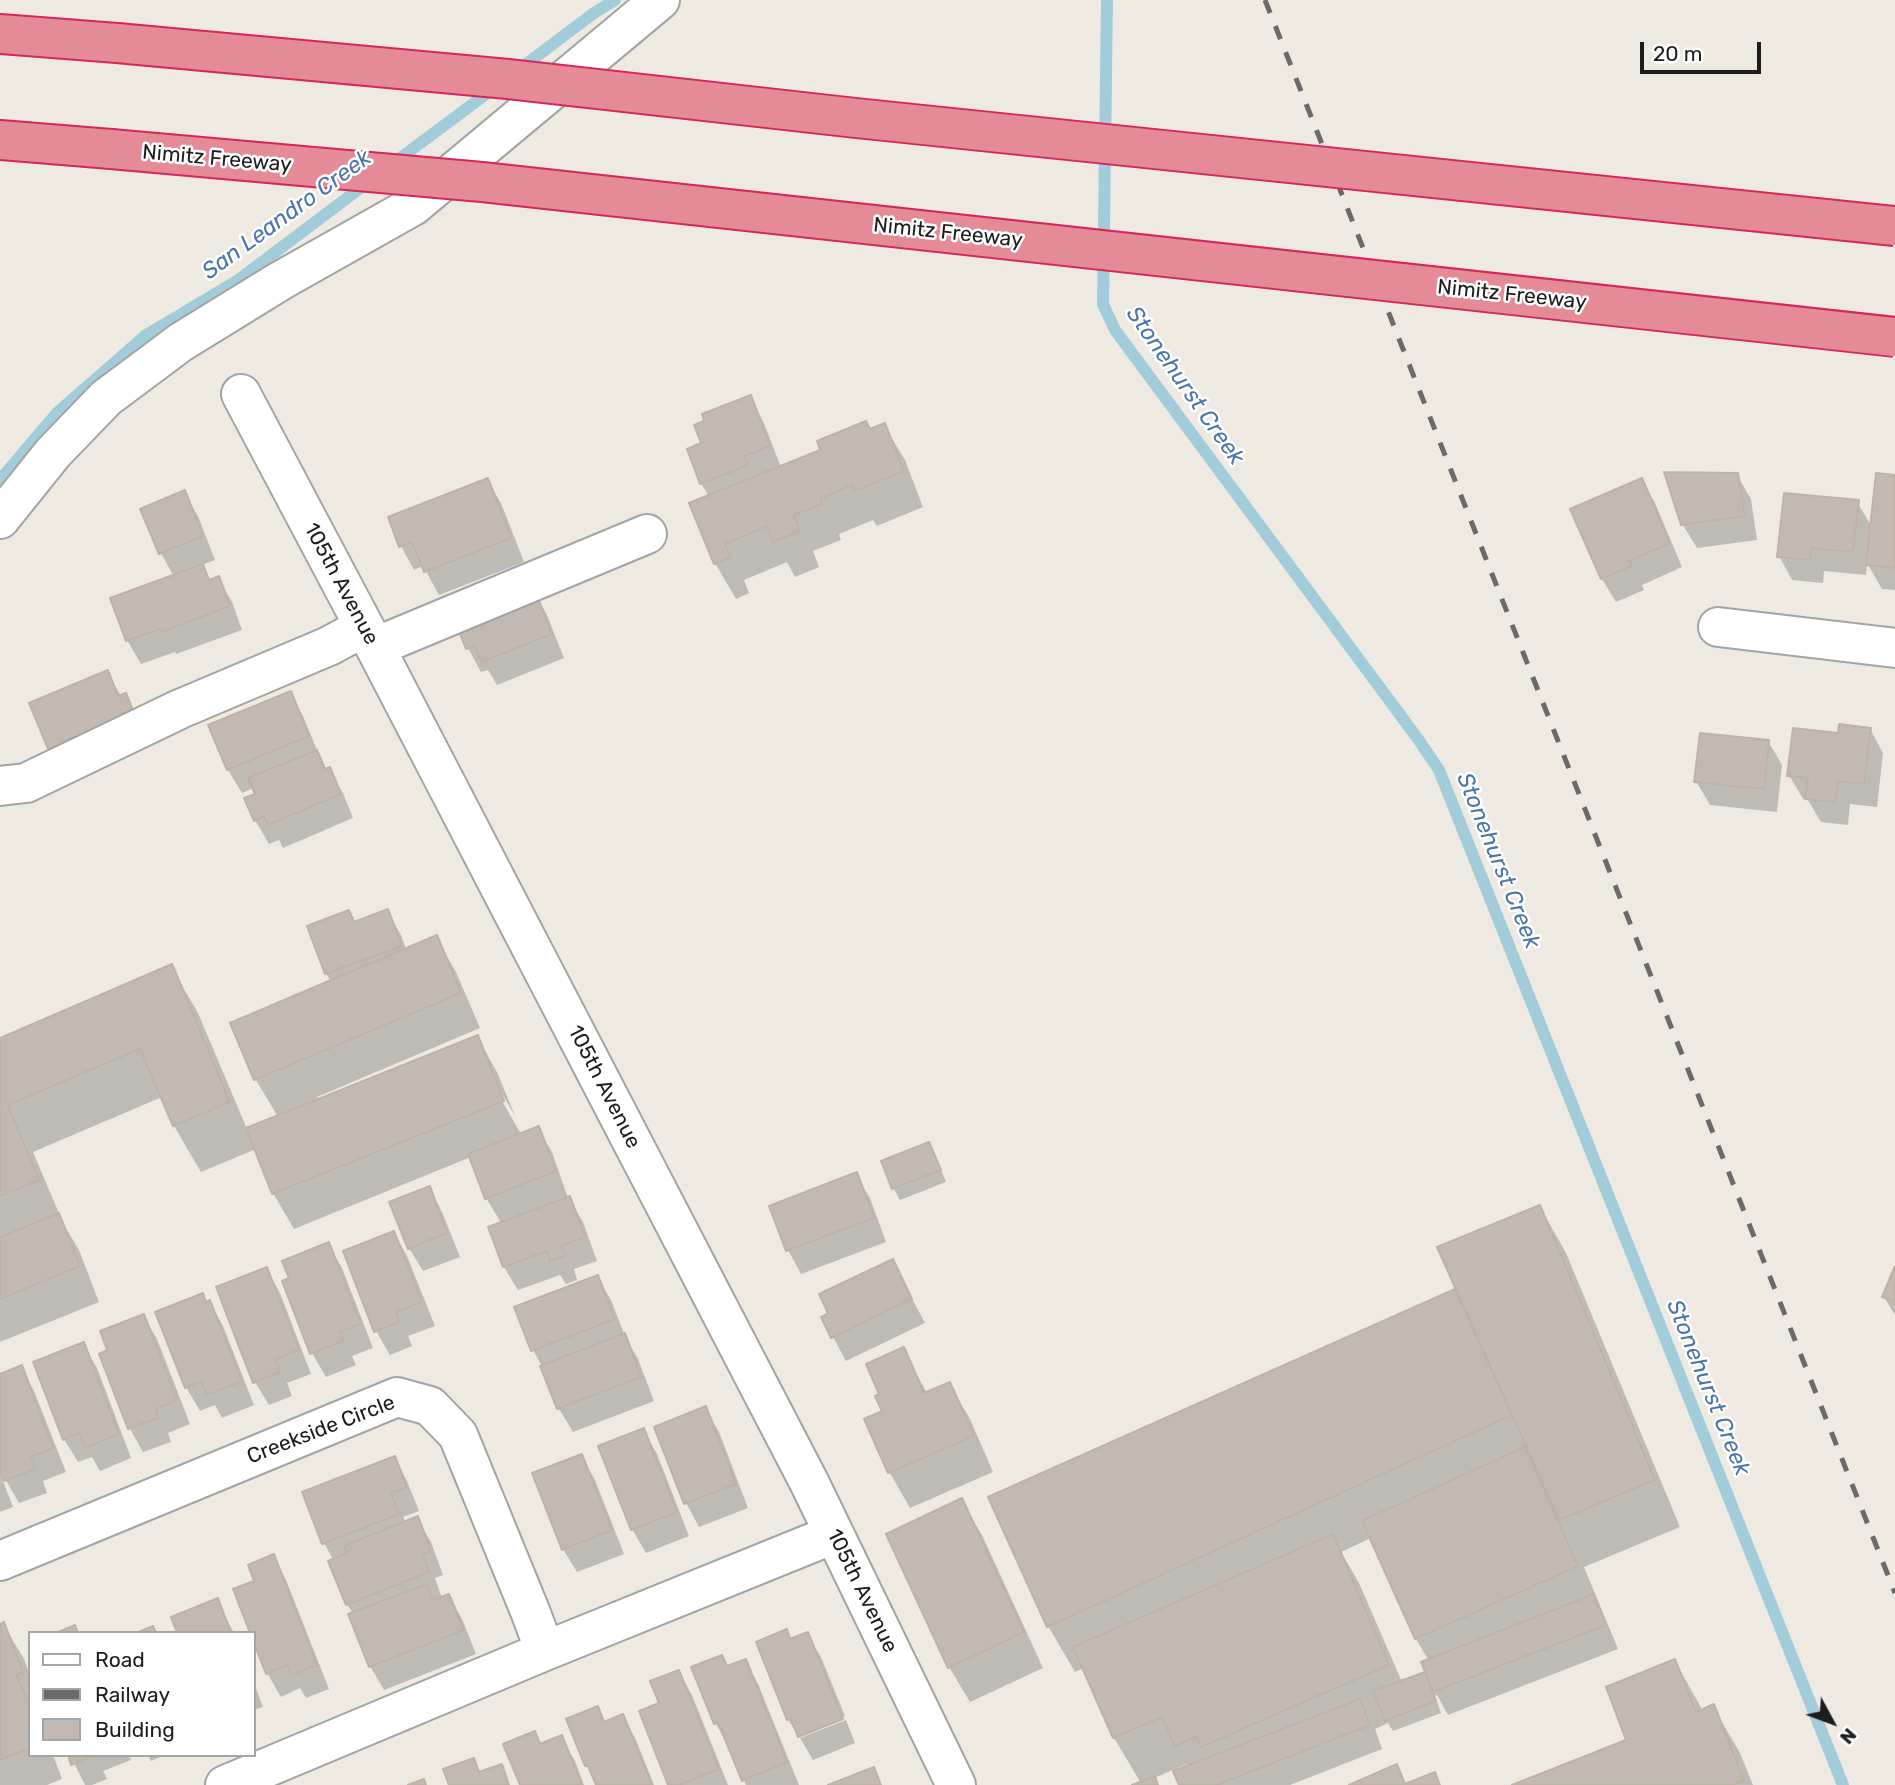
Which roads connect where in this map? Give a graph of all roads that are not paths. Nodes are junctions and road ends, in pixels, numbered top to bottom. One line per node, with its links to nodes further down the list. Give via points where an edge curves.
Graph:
1 (660, 0): 7 (street, via 413,206 181,342 106,398 53,453)
2 (0, 34): 4 (highway, bridge, via 508,79)
3 (0, 140): 5 (highway, Nimitz Freeway, bridge, via 496,184)
4 (1895, 226)
5 (1895, 337)
6 (241, 394): 10 (street, 105th Avenue)
7 (0, 519)
8 (647, 534): 10 (street)
9 (1718, 627): 11 (street)
10 (369, 637): 12 (street, via 329,646 180,709 26,783); 13 (street, 105th Avenue)
11 (1895, 648)
12 (0, 786)
13 (834, 1534): 15 (street); 17 (street, 105th Avenue)
14 (0, 1561): 15 (street, Creekside Circle, via 397,1396 430,1405 458,1435)
15 (545, 1651): 16 (street)
16 (225, 1785)
17 (956, 1785)

